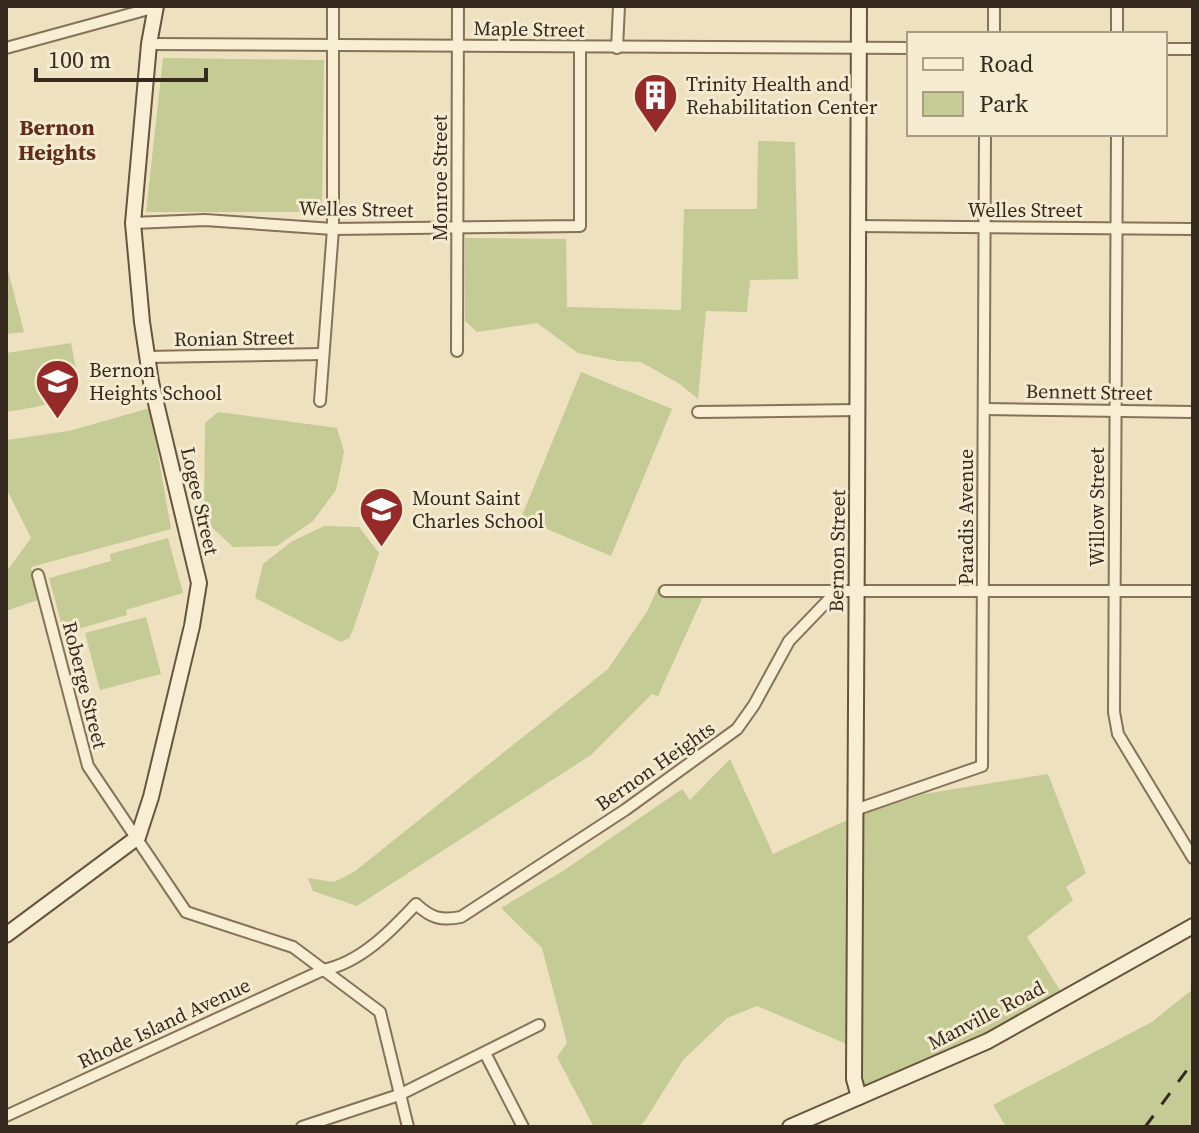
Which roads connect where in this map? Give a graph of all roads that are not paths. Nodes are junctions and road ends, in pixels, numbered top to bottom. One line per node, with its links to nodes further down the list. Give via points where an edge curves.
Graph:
1 (156, 6): 10 (street, Logee Street); 13 (street)
2 (333, 6): 12 (street)
3 (458, 6): 11 (street, Monroe Street)
4 (619, 6): 15 (street)
5 (859, 6): 17 (street, Bernon Street)
6 (994, 6): 8 (street)
7 (1117, 6): 9 (street)
8 (994, 32)
9 (1117, 32)
10 (149, 44): 12 (street, Maple Street); 22 (street, Logee Street)
11 (458, 46): 12 (street, Maple Street); 14 (street, Maple Street); 24 (street, Monroe Street)
12 (334, 47): 26 (street)
13 (6, 48)
14 (580, 48): 15 (street, Maple Street); 24 (street, Welles Street, via 580,226)
15 (617, 48): 17 (street, Maple Street)
16 (907, 48): 17 (street, Maple Street)
17 (859, 49): 23 (street, Bernon Street)
18 (1167, 49): 19 (street)
19 (1193, 49)
20 (985, 136): 27 (street, Paradis Avenue)
21 (1117, 136): 25 (street, Willow Street)
22 (133, 223): 26 (street, Welles Street, via 205,220); 31 (street, Logee Street)
23 (858, 226): 27 (street, Welles Street); 34 (street, Bernon Street)
24 (459, 227): 26 (street, Welles Street); 29 (street, Monroe Street)
25 (1117, 228): 27 (street, Welles Street); 28 (street, Welles Street); 35 (street, Willow Street)
26 (333, 229): 30 (street)
27 (984, 229): 33 (street, Paradis Avenue)
28 (1193, 229)
29 (457, 351)
30 (322, 354): 31 (street, Ronian Street); 32 (street)
31 (146, 357): 46 (street, Logee Street, via 199,583)
32 (320, 401)
33 (984, 409): 35 (street, Bennett Street); 43 (street, Paradis Avenue)
34 (859, 410): 36 (street); 39 (street, Bernon Street)
35 (1116, 411): 37 (street, Bennett Street); 40 (street, Willow Street)
36 (698, 412)
37 (1193, 412)
38 (38, 575): 46 (street, Roberge Street, via 88,766)
39 (856, 590): 42 (street); 43 (street); 45 (street, Bernon Street)
40 (1115, 590): 43 (street); 44 (street); 47 (street, Willow Street, via 1118,734)
41 (665, 591): 42 (street)
42 (837, 591): 50 (street, Bernon Heights, via 789,641 754,705 729,736 461,917 430,917 416,904 390,932)
43 (984, 591): 45 (street, Paradis Avenue, via 982,766)
44 (1193, 591)
45 (855, 810): 55 (street, Bernon Street, via 854,1079)
46 (138, 837): 49 (street); 51 (street, Roberge Street, via 186,912 293,947)
47 (1193, 858)
48 (1193, 926): 55 (street, Manville Road, via 988,1041)
49 (6, 935)
50 (339, 967): 51 (street, Rhode Island Avenue)
51 (323, 970): 54 (street, Roberge Street, via 380,1012); 56 (street, Rhode Island Avenue)
52 (539, 1025): 53 (street)
53 (485, 1053): 54 (street); 59 (street)
54 (399, 1095): 57 (street); 58 (street, Roberge Street)
55 (859, 1097): 60 (street, Manville Road)
56 (6, 1116)
57 (302, 1127)
58 (408, 1127)
59 (523, 1127)
60 (790, 1127)

